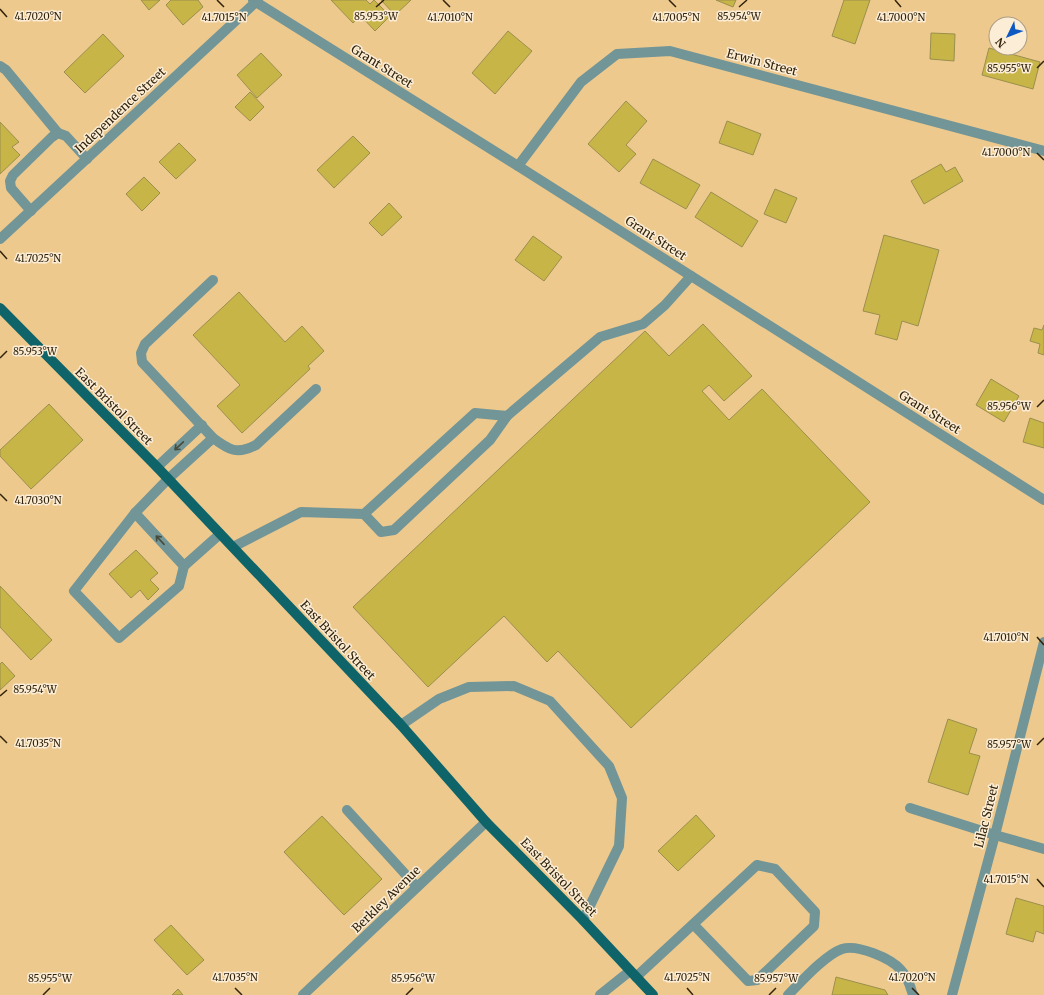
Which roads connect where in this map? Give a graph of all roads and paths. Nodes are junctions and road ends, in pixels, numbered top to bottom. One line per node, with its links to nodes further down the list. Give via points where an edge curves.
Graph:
1 (256, 1): 5 (street, Independence Street); 6 (street, Grant Street)
2 (0, 66): 3 (street)
3 (58, 133): 5 (street, via 66,136); 7 (street, via 13,175 10,181 12,188)
4 (1044, 151): 6 (street, Erwin Street, via 670,51 617,54 581,82)
5 (87, 159): 7 (street, Independence Street)
6 (518, 166): 9 (street, Grant Street)
7 (31, 211): 8 (street, Independence Street)
8 (0, 239)
9 (691, 276): 13 (street, via 665,305 643,324 600,337); 18 (street, Grant Street)
10 (213, 280): 14 (street, via 146,344 141,353 142,362)
11 (0, 308): 16 (main road, East Bristol Street)
12 (316, 389): 15 (street, via 256,445 248,449 236,451)
13 (508, 416): 20 (street, via 475,413); 20 (street, via 490,440 394,530 381,532)
14 (202, 426): 15 (street); 16 (street, one-way to 16)
15 (213, 438): 17 (street)
16 (157, 467): 17 (main road, East Bristol Street)
17 (168, 479): 19 (street); 21 (main road, East Bristol Street)
18 (1044, 500)
19 (135, 513): 23 (street, one-way to 19); 23 (street, via 74,591 119,638 179,586)
20 (364, 514): 22 (street, via 301,512)
21 (220, 534): 22 (main road, East Bristol Street); 23 (street)
22 (233, 547): 26 (main road, East Bristol Street)
23 (184, 566)
24 (1044, 642): 25 (street, Lilac Street)
25 (1040, 677): 30 (street, Lilac Street)
26 (401, 725): 29 (main road, East Bristol Street); 33 (street, via 439,699 469,687 514,686 550,701 609,766 622,798 619,846)
27 (910, 808): 30 (street)
28 (346, 810): 32 (street)
29 (486, 822): 32 (street, Berkley Avenue); 33 (main road, East Bristol Street)
30 (995, 835): 31 (street); 41 (street, Lilac Street)
31 (1044, 849)
32 (417, 886): 36 (street, Berkley Avenue)
33 (583, 920): 35 (main road, East Bristol Street)
34 (693, 924): 34 (street, via 758,865 774,869 815,912 814,926 757,980 748,981); 35 (street)
35 (633, 974): 37 (street); 38 (main road, East Bristol Street)
36 (303, 995)
37 (600, 995)
38 (653, 995)
39 (788, 995): 40 (street, via 829,956 842,949 854,948 872,952 901,969)
40 (913, 995)
41 (952, 995)

